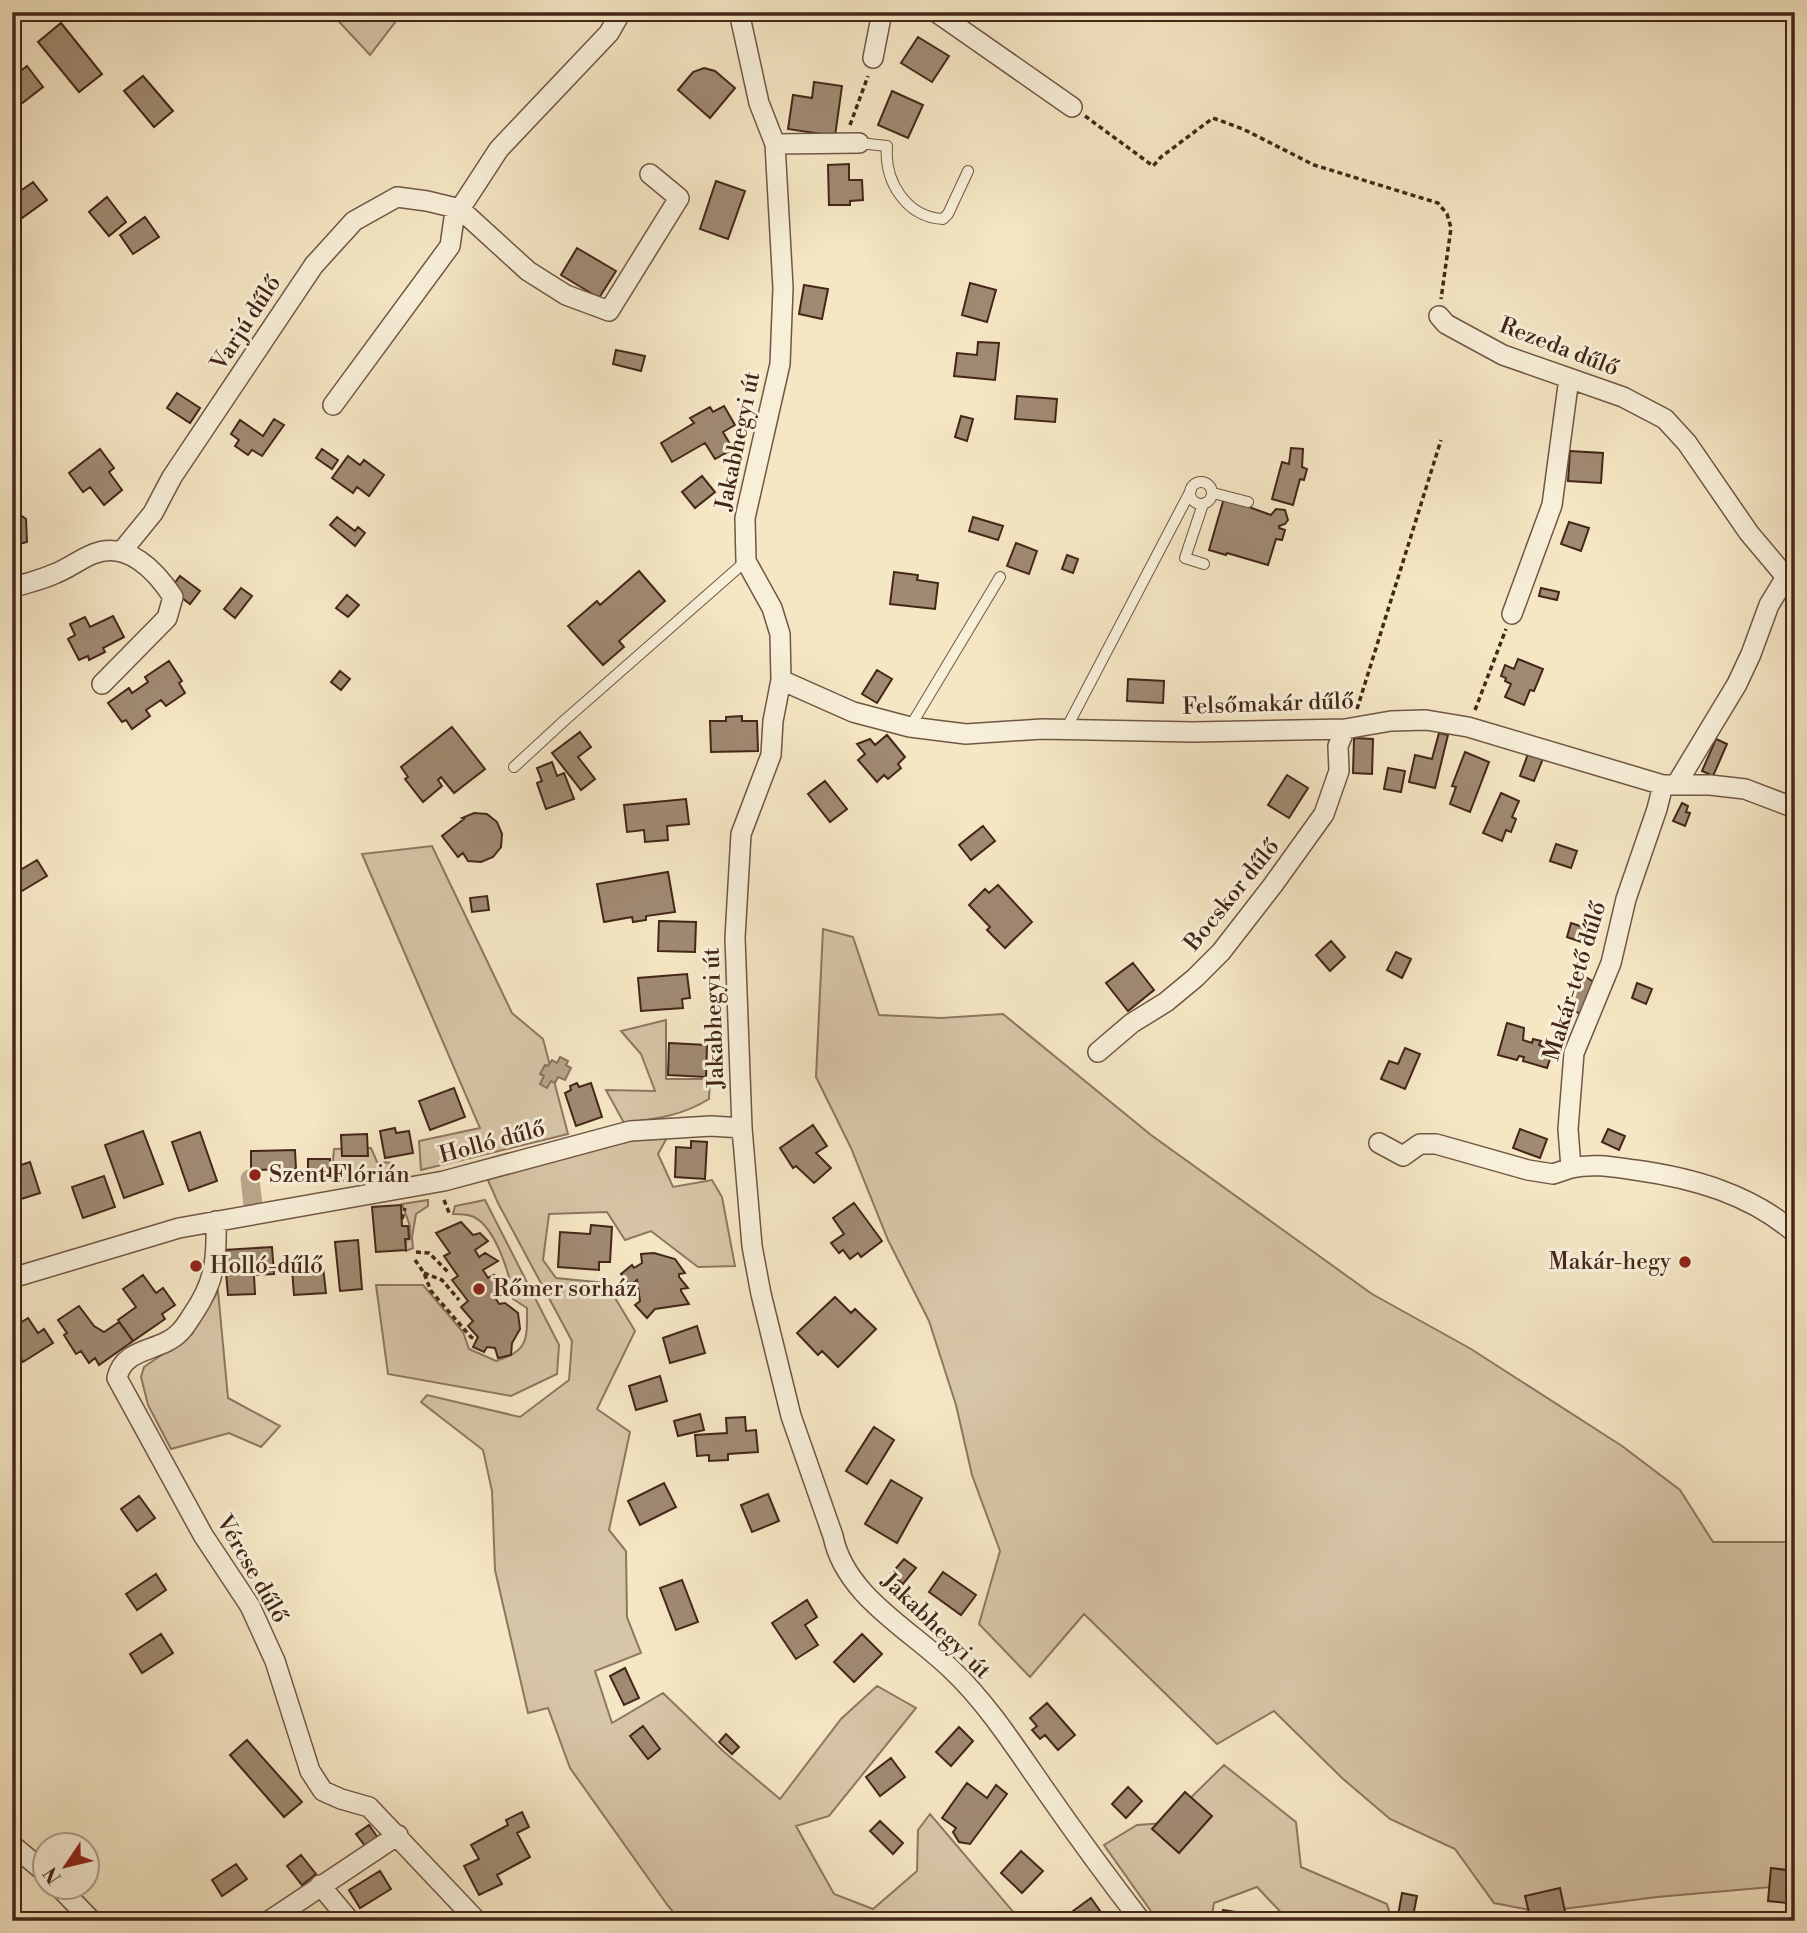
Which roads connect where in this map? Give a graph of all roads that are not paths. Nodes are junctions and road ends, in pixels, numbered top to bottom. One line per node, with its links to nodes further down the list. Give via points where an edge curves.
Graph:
1 (621, 12): 11 (street, via 609,33 499,149)
2 (739, 12): 8 (street, Jakabhegyi út, via 759,103)
3 (882, 12): 5 (street)
4 (936, 12): 6 (street)
5 (873, 58)
6 (1072, 107)
7 (851, 144): 8 (street); 9 (lane, via 887,146 891,180 904,203 933,219 948,214)
8 (775, 145): 20 (street, Jakabhegyi út, via 783,288 780,364 745,519)
9 (968, 172)
10 (650, 174): 11 (street, Varjú dűlő, via 679,198 608,311 566,295 528,271)
11 (460, 209): 14 (street, via 450,246); 19 (street, Varjú dűlő, via 397,197 354,221 314,265 172,477 153,513)
12 (1439, 316): 13 (street, Rezeda dűlő, via 1503,355)
13 (1569, 378): 24 (street, via 1552,505); 31 (street, Rezeda dűlő, via 1623,397 1665,419 1786,577 1769,605 1737,684)
14 (333, 405)
15 (1191, 490): 16 (lane, via 1194,484 1205,482); 18 (lane, via 1193,500); 28 (lane)
16 (1213, 493): 17 (lane); 18 (lane)
17 (1248, 502)
18 (1203, 504): 21 (lane, via 1185,558)
19 (122, 551): 23 (street, via 93,554 55,574); 26 (street, via 146,565 173,597 167,618)
20 (746, 561): 25 (street, Jakabhegyi út, via 772,608 780,634); 30 (lane)
21 (1203, 564)
22 (1000, 577): 27 (lane)
23 (12, 588)
24 (1512, 614)
25 (781, 680): 27 (street, Felsőmakár dűlő, via 853,712); 34 (street, Jakabhegyi út, via 771,755 740,834 735,939)
26 (102, 684)
27 (910, 727): 28 (street, Felsőmakár dűlő, via 966,734)
28 (1066, 729): 29 (street, Felsőmakár dűlő)
29 (1345, 729): 31 (street, Felsőmakár dűlő, via 1426,720 1468,727); 33 (street, Bocskor dűlő, via 1339,738 1339,771 1330,801 1280,876 1195,978)
30 (514, 767)
31 (1669, 785): 32 (street, Felsőmakár dűlő, via 1745,789); 36 (street, Makár-tető dűlő, via 1626,898 1611,963 1574,1053 1568,1129)
32 (1795, 808)
33 (1098, 1052)
34 (742, 1128): 37 (street, Holló dűlő, via 630,1131 444,1181); 49 (street, Jakabhegyi út, via 761,1294 792,1416 836,1554 871,1602 952,1669 999,1724)
35 (1379, 1143): 36 (street, via 1403,1156 1420,1144 1436,1144 1528,1170 1553,1174)
36 (1571, 1168): 38 (street, via 1591,1164 1704,1184 1742,1198)
37 (216, 1221): 39 (street, Holló dűlő); 40 (street, Vércse dűlő, via 214,1273 207,1294 180,1332 128,1357 117,1378 203,1535 250,1606 275,1661 310,1771 323,1791 369,1807)
38 (1795, 1233)
39 (12, 1278)
40 (397, 1835): 43 (street); 48 (street, Vércse dűlő)
41 (12, 1845): 42 (street)
42 (32, 1861)
43 (320, 1885): 46 (street); 47 (street)
44 (74, 1902): 45 (street)
45 (92, 1921)
46 (269, 1921)
47 (350, 1921)
48 (477, 1921)
49 (1142, 1921)

